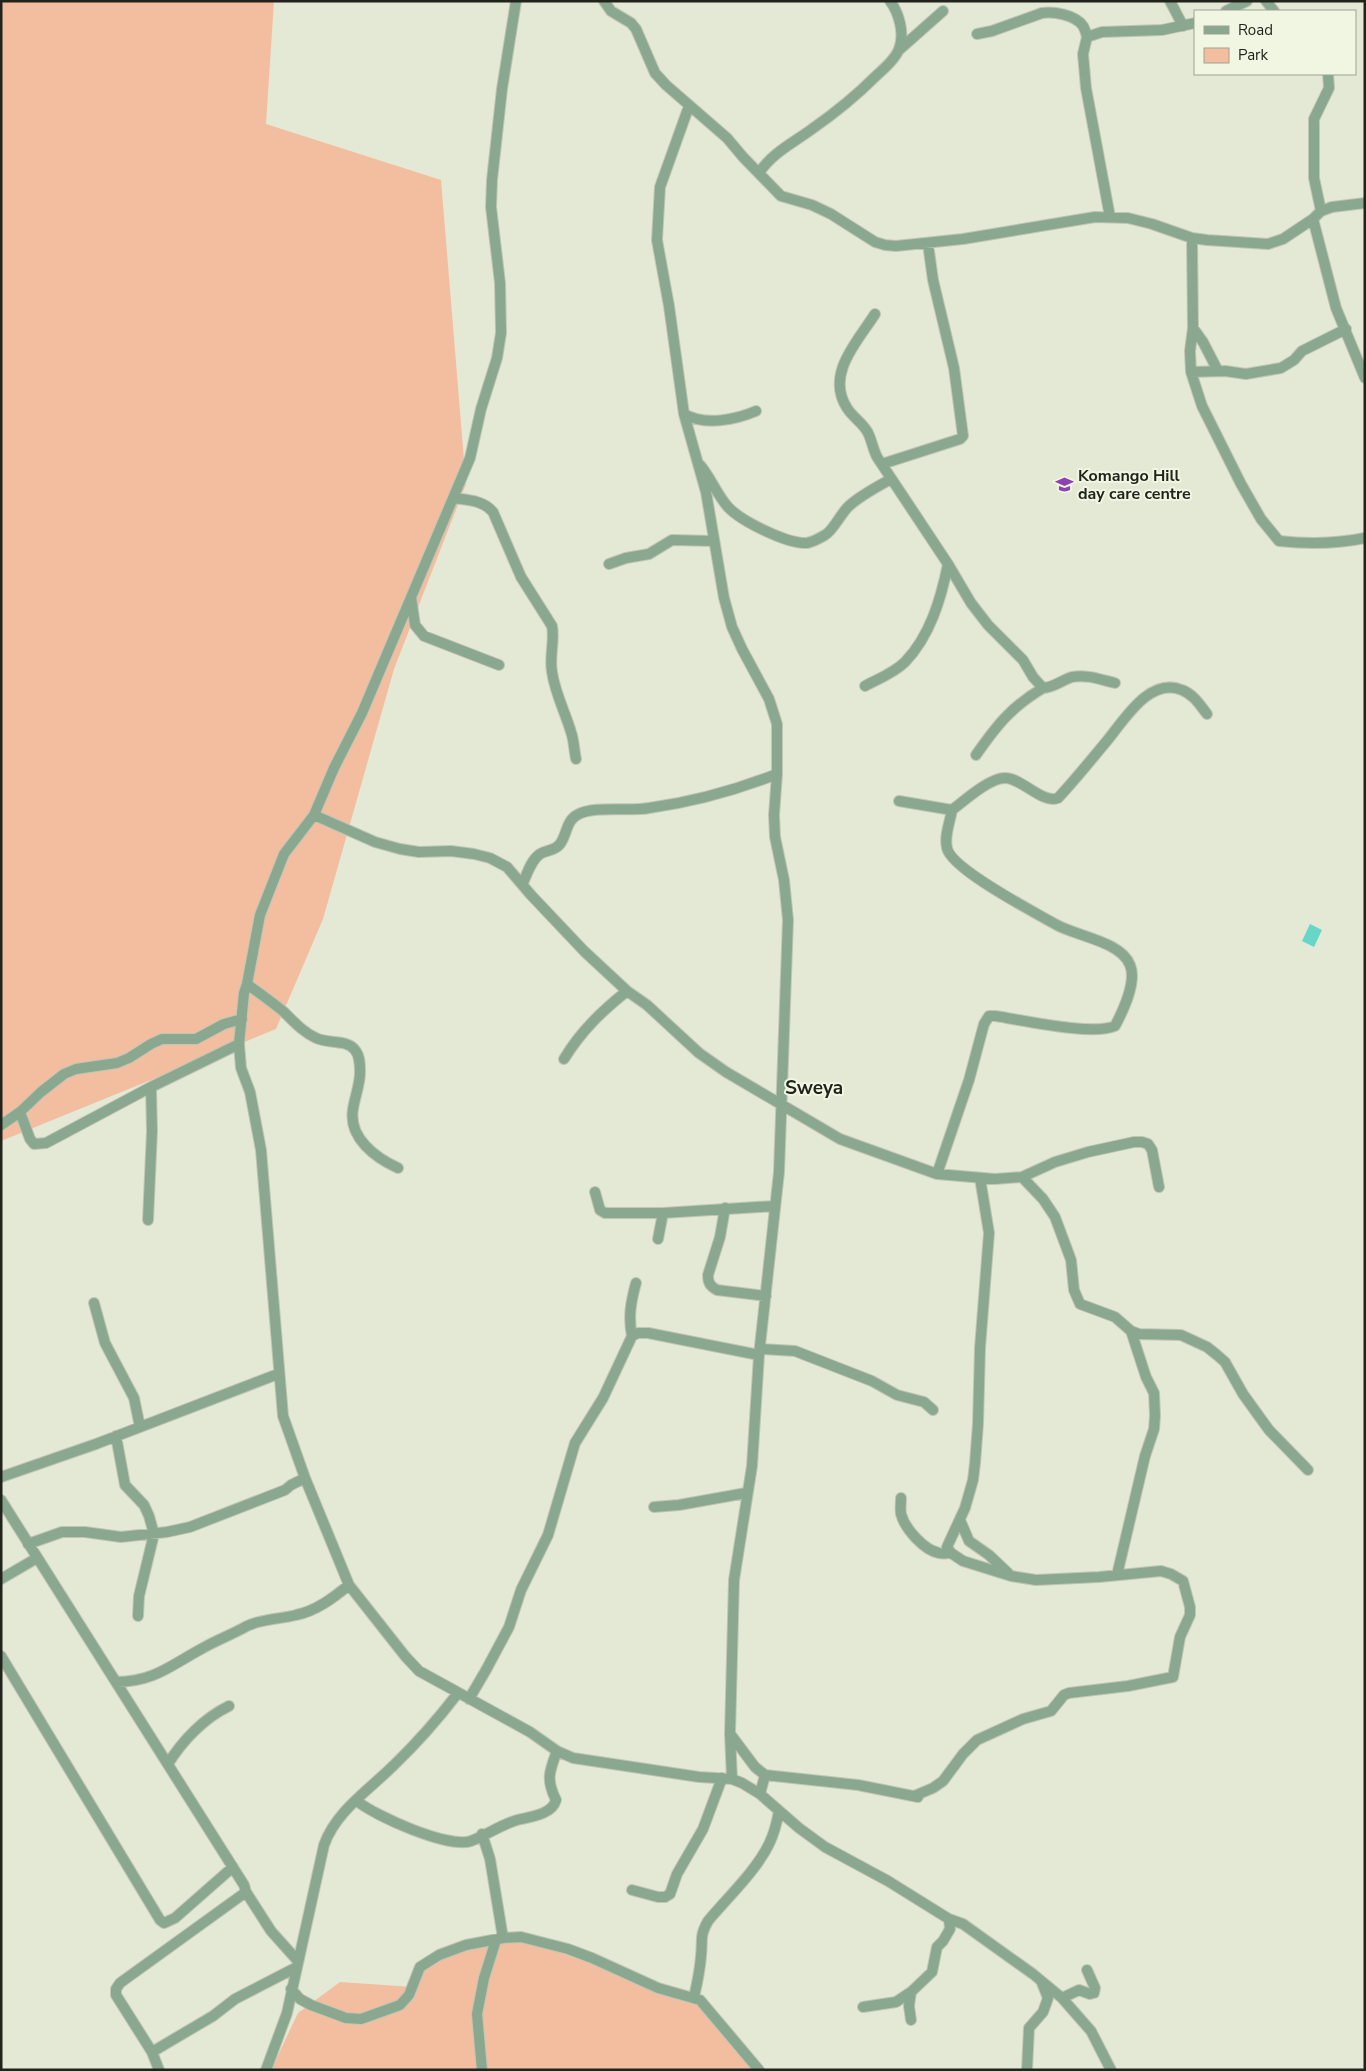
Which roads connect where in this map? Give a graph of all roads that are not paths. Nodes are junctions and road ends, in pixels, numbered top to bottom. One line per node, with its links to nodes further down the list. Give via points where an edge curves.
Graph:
1 (516, 1): 33 (street, via 492,180 491,206 500,283 497,358 482,403 470,458)
2 (604, 1): 14 (street, via 611,11 636,29 655,73)
3 (890, 1): 12 (street, via 898,16)
4 (1170, 1): 9 (street)
5 (1244, 2): 6 (street)
6 (1228, 10)
7 (943, 11): 12 (street)
8 (1194, 23): 9 (street)
9 (1183, 26): 11 (street, via 1102,32)
10 (977, 34): 11 (street, via 1042,12 1051,12 1078,20)
11 (1087, 37): 18 (street, via 1083,54 1086,88)
12 (899, 50): 15 (street, via 836,112 770,159)
13 (1328, 75): 17 (street, via 1329,88 1314,119 1314,178)
14 (689, 106): 15 (street, via 727,138); 29 (street, via 660,187 657,240)
15 (759, 173): 21 (street, via 781,196 818,208 875,242 896,246)
16 (1365, 203): 17 (street)
17 (1321, 211): 19 (street)
18 (1110, 217): 20 (street, via 1152,224); 21 (street)
19 (1313, 219): 20 (street, via 1283,239 1268,244); 24 (street, via 1336,308)
20 (1192, 238): 23 (street)
21 (928, 244): 31 (street, via 954,368 963,436)
22 (875, 314): 31 (street, via 848,352 840,390 846,408 869,434)
23 (1193, 328): 25 (street); 26 (street)
24 (1346, 329): 25 (street, via 1302,351 1281,368 1246,374); 27 (street)
25 (1218, 371): 26 (street)
26 (1191, 372): 34 (street, via 1202,406 1242,484 1261,519 1279,541 1334,543)
27 (1365, 378)
28 (756, 412): 29 (street, via 729,420 704,420)
29 (684, 414): 30 (street)
30 (698, 462): 32 (street, via 727,506 739,517 795,542 808,543 827,534 849,506); 35 (street)
31 (882, 464): 32 (street)
32 (891, 479): 37 (street)
33 (453, 498): 38 (street); 45 (street, via 481,503 493,512 521,577 549,621 553,633 552,676 572,734)
34 (1365, 538)
35 (713, 541): 36 (street, via 672,540 648,554); 46 (street, via 732,627 769,699 777,724)
36 (609, 564)
37 (948, 564): 41 (street, via 935,613 921,639 900,666); 42 (street, via 970,603 1023,660)
38 (411, 596): 39 (street, via 415,625 424,636); 49 (street, via 362,713)
39 (499, 666)
40 (1115, 684): 42 (street, via 1091,677 1073,677)
41 (865, 686)
42 (1043, 688): 44 (street, via 1022,701 998,723)
43 (1207, 714): 48 (street, via 1194,698 1182,690 1158,689 1123,718 1058,798 1050,799 1004,778 994,780)
44 (976, 755)
45 (576, 759)
46 (777, 774): 50 (street, via 739,788 670,805 577,815 571,820 560,844 540,854 532,863); 57 (street, via 775,837 788,920)
47 (899, 801): 48 (street)
48 (952, 810): 61 (street, via 946,839 950,856 978,879 1054,924 1125,955 1131,965 1132,976 1124,1009 1115,1026 1106,1030 989,1016)
49 (314, 815): 50 (street, via 375,842 400,849 451,851 490,858 507,867); 51 (street, via 284,854 272,884 260,915)
50 (523, 883): 52 (street, via 584,951)
51 (247, 984): 53 (street); 60 (street, via 306,1032 324,1042 354,1048 360,1069 353,1111 358,1134 372,1152)
52 (627, 991): 55 (street, via 601,1012); 57 (street, via 699,1053)
53 (242, 1019): 54 (street); 58 (street, via 224,1024 196,1039 162,1040 129,1058 64,1074)
54 (239, 1044): 56 (street); 77 (street, via 241,1068 250,1092 261,1150)
55 (564, 1059)
56 (151, 1087): 58 (street, via 39,1145 30,1139); 69 (street)
57 (781, 1104): 61 (street, via 840,1139); 66 (street)
58 (20, 1112): 59 (street)
59 (1, 1125)
60 (398, 1168)
61 (937, 1174): 63 (street)
62 (1022, 1177): 63 (street); 64 (street, via 1088,1152 1142,1142 1152,1150); 74 (street, via 1055,1217 1070,1260 1074,1290 1080,1304 1115,1317)
63 (980, 1178): 88 (street, via 989,1233 988,1254 975,1463)
64 (1159, 1187)
65 (595, 1192): 68 (street, via 600,1210 605,1212)
66 (774, 1206): 67 (street); 72 (street)
67 (725, 1208): 68 (street); 72 (street, via 708,1275 710,1287)
68 (663, 1213): 70 (street)
69 (148, 1220)
70 (658, 1239)
71 (636, 1283): 75 (street, via 629,1321)
72 (766, 1296): 76 (street)
73 (94, 1303): 79 (street, via 104,1343 134,1398)
74 (1131, 1331): 81 (street, via 1181,1335 1217,1354 1269,1430); 93 (street, via 1154,1393 1155,1416)
75 (632, 1336): 76 (street, via 648,1333); 101 (street, via 603,1398 575,1443 548,1535 509,1627)
76 (759, 1352): 78 (street, via 795,1351 875,1382 897,1395 924,1402); 84 (street, via 752,1466)
77 (278, 1374): 79 (street); 83 (street, via 283,1416)
78 (933, 1410)
79 (140, 1427): 80 (street)
80 (116, 1436): 82 (street); 89 (street, via 125,1484 144,1505)
81 (1308, 1470)
82 (1, 1477)
83 (305, 1478): 89 (street, via 238,1509 190,1526); 96 (street)
84 (746, 1494): 87 (street); 103 (street, via 734,1580)
85 (901, 1498): 91 (street, via 906,1526 928,1548 939,1554)
86 (1, 1500): 90 (street)
87 (654, 1507)
88 (960, 1520): 91 (street, via 948,1547); 94 (street, via 969,1541)
89 (154, 1534): 90 (street, via 121,1537 62,1532); 97 (street, via 139,1596)
90 (28, 1544): 92 (street)
91 (951, 1554): 94 (street)
92 (36, 1558): 95 (street); 99 (street)
93 (1117, 1575): 94 (street, via 1055,1580); 106 (street, via 1161,1570 1183,1582 1190,1615 1180,1637 1173,1677 1064,1695 1051,1711 1023,1719 977,1740 943,1781 917,1796 858,1785)
94 (1011, 1576)
95 (1, 1578)
96 (349, 1585): 99 (street, via 321,1606 298,1615 249,1625 153,1677); 100 (street, via 419,1671)
97 (138, 1616)
98 (1, 1656): 112 (street, via 160,1920 164,1923 175,1918)
99 (116, 1682): 105 (street)
100 (458, 1693): 101 (street); 109 (street, via 410,1750)
101 (469, 1699): 104 (street, via 530,1732)
102 (229, 1706): 105 (street, via 217,1712 179,1746)
103 (730, 1734): 106 (street); 107 (street)
104 (557, 1751): 107 (street, via 598,1763); 111 (street, via 549,1777 549,1787 556,1800 554,1807)
105 (168, 1764): 112 (street)
106 (765, 1775): 108 (street)
107 (727, 1779): 108 (street); 113 (street, via 670,1894 658,1897)
108 (760, 1794): 110 (street)
109 (357, 1801): 111 (street, via 386,1819 451,1842 471,1841); 117 (street, via 329,1831)
110 (780, 1811): 115 (street, via 835,1854 888,1881); 122 (street, via 768,1846 703,1930)
111 (482, 1834): 116 (street, via 490,1859)
112 (233, 1867): 114 (street)
113 (632, 1890)
114 (246, 1892): 117 (street); 126 (street, via 116,1989 116,1995)
115 (949, 1919): 119 (street, via 963,1924); 121 (street, via 950,1929 937,1947 932,1972)
116 (499, 1939): 120 (street, via 466,1945 430,1959 420,1967 409,1995 400,2005 361,2020 311,2005); 122 (street, via 521,1937 568,1949 658,1988); 129 (street, via 484,1978 477,2014)
117 (296, 1964): 120 (street); 126 (street, via 235,1998 213,2016)
118 (1087, 1970): 123 (street, via 1094,1993 1079,1990)
119 (1040, 1980): 123 (street); 131 (street, via 1048,1998 1043,2012 1029,2028)
120 (291, 1989): 128 (street, via 287,2013)
121 (911, 1992): 124 (street, via 896,2002); 125 (street)
122 (694, 1997): 130 (street, via 705,2004)
123 (1062, 1998): 132 (street, via 1091,2031)
124 (863, 2007)
125 (911, 2020)
126 (152, 2052): 127 (street)
127 (159, 2070)
128 (266, 2070)
129 (482, 2070)
130 (759, 2070)
131 (1027, 2070)
132 (1111, 2070)

